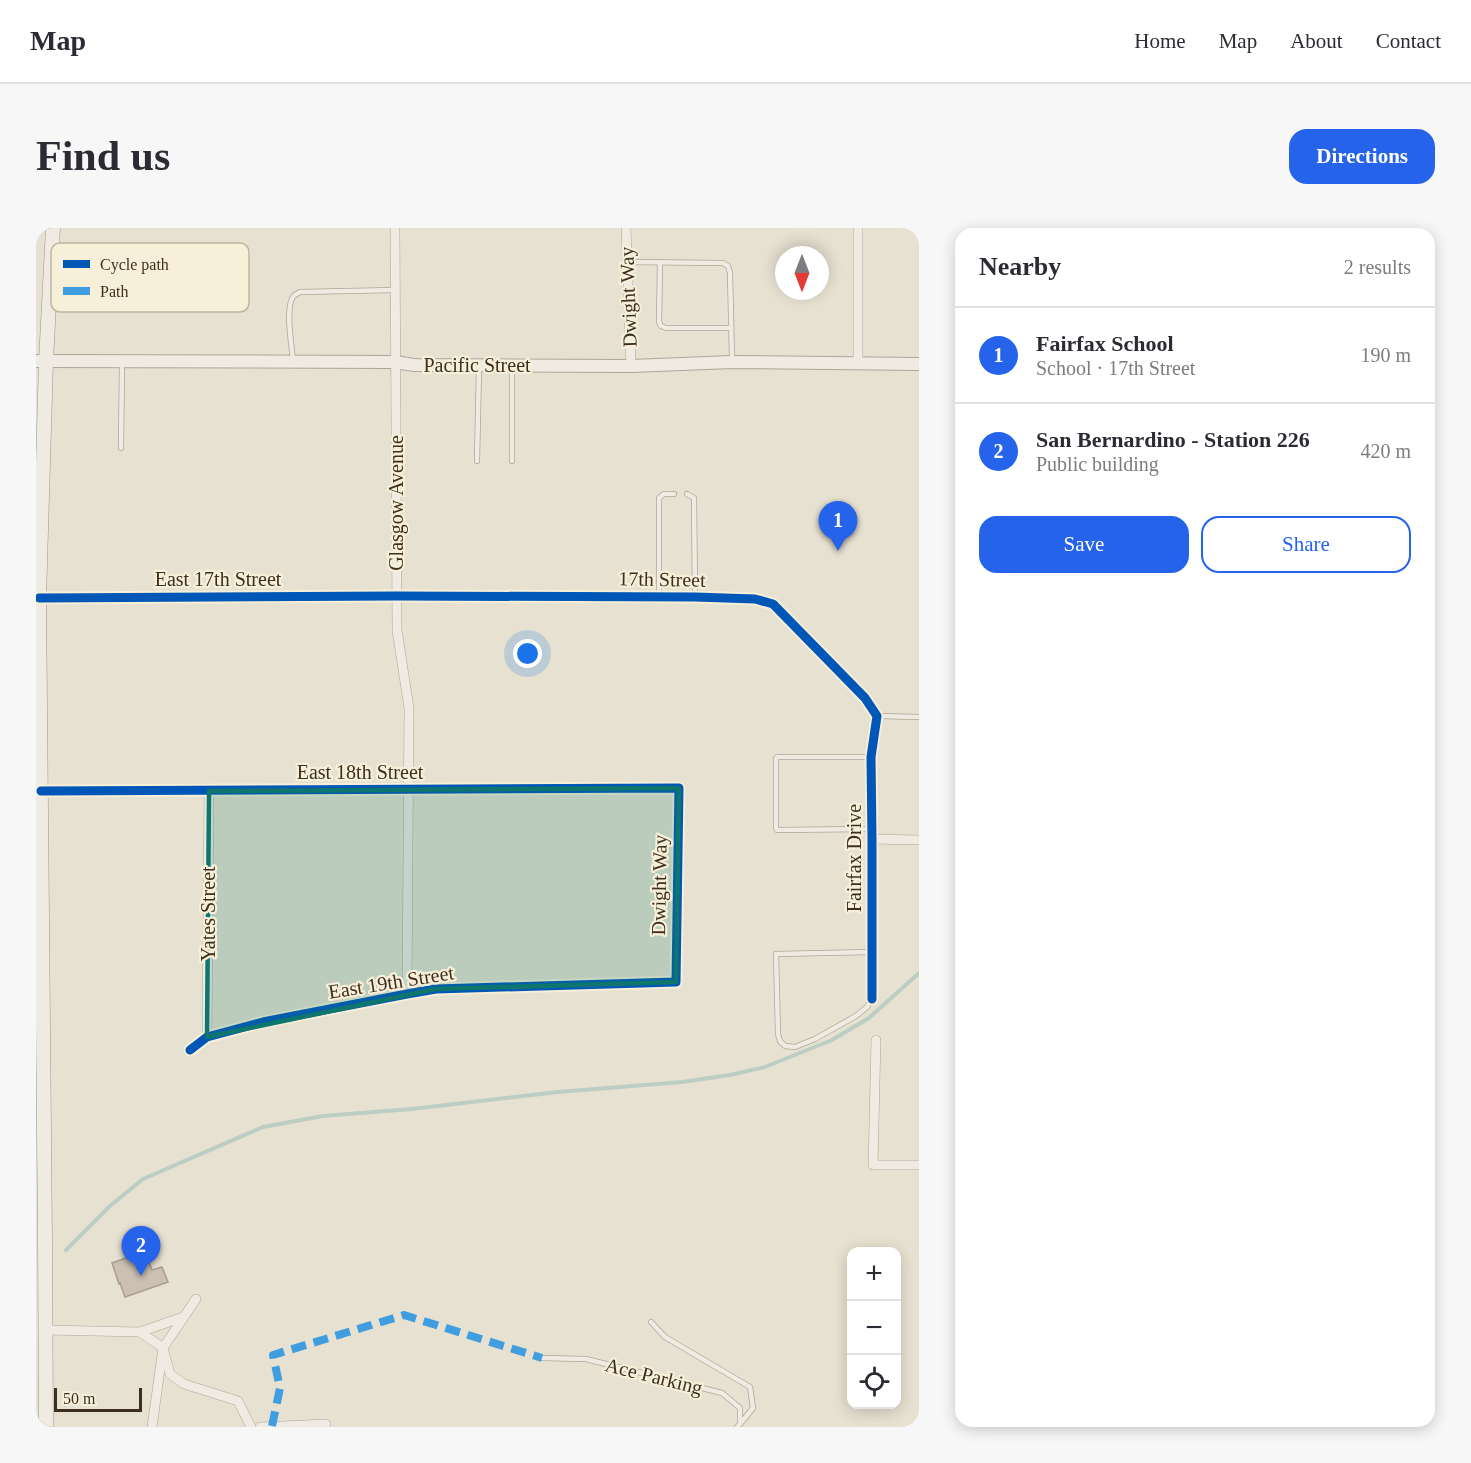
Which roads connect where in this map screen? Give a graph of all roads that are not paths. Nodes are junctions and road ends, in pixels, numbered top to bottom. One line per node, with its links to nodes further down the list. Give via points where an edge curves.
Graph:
1 (53, 228): 5 (main road)
2 (395, 228): 9 (street, Glasgow Avenue)
3 (626, 228): 7 (street, Dwight Way)
4 (858, 228): 16 (street)
5 (52, 243)
6 (51, 250): 11 (main road)
7 (626, 262): 8 (lane); 20 (street, Dwight Way)
8 (660, 262): 10 (lane, via 728,266); 10 (lane, via 662,326)
9 (395, 290): 13 (lane, via 294,295 290,313); 14 (street, Glasgow Avenue)
10 (731, 328): 15 (lane)
11 (41, 361): 12 (street, Pacific Street); 29 (main road)
12 (122, 361): 13 (street, Pacific Street); 21 (lane)
13 (293, 361): 14 (street, Pacific Street)
14 (395, 362): 18 (street, Pacific Street); 26 (street, Glasgow Avenue)
15 (732, 363): 16 (street, Pacific Street); 20 (street, Pacific Street)
16 (858, 363): 17 (street, Pacific Street)
17 (919, 364)
18 (479, 365): 19 (street, Pacific Street); 22 (lane)
19 (512, 365): 20 (street, Pacific Street); 23 (lane)
20 (631, 366)
21 (121, 448)
22 (477, 461)
23 (512, 461)
24 (674, 494): 27 (lane, via 658,498)
25 (687, 494): 28 (lane, via 694,498)
26 (396, 596): 27 (street, 17th Street); 29 (street, East 17th Street); 34 (street, Glasgow Avenue, via 409,708)
27 (659, 597): 28 (street, 17th Street)
28 (695, 597): 30 (street, 17th Street, via 755,599 773,604 865,698)
29 (39, 598): 36 (main road)
30 (877, 716): 31 (lane); 32 (street, Fairfax Drive)
31 (919, 717)
32 (871, 757): 37 (street, Fairfax Drive); 37 (lane, via 777,757 776,828)
33 (679, 788): 34 (street, East 18th Street); 40 (street, Dwight Way)
34 (409, 789): 35 (street, East 18th Street); 41 (street, Glasgow Avenue)
35 (209, 790): 36 (street, East 18th Street); 43 (street, Yates Street)
36 (41, 792): 46 (main road)
37 (872, 834): 38 (street); 39 (street, Fairfax Drive)
38 (919, 840)
39 (872, 952): 42 (street, Fairfax Drive); 42 (lane, via 776,954 780,1041 795,1047 814,1039 856,1016)
40 (676, 982): 41 (street, East 19th Street)
41 (407, 993): 43 (street, East 19th Street)
42 (872, 999)
43 (207, 1037): 45 (street, East 19th Street)
44 (876, 1040): 47 (street, via 873,1165)
45 (190, 1050)
46 (40, 1074): 48 (main road)
47 (919, 1165)
48 (42, 1246): 52 (main road)
49 (196, 1299): 50 (street)
50 (183, 1317): 53 (street); 54 (street)
51 (651, 1322): 58 (lane, via 665,1337 750,1387 753,1408)
52 (45, 1330): 53 (street); 56 (main road)
53 (140, 1332): 54 (street)
54 (163, 1348): 60 (street); 61 (street, via 170,1374 184,1384 238,1401)
55 (542, 1358): 58 (lane, Ace Parking, via 585,1359 722,1393 740,1408)
56 (41, 1386): 59 (main road)
57 (326, 1424): 62 (street)
58 (738, 1425)
59 (45, 1427)
60 (152, 1427)
61 (251, 1427)
62 (260, 1427)

